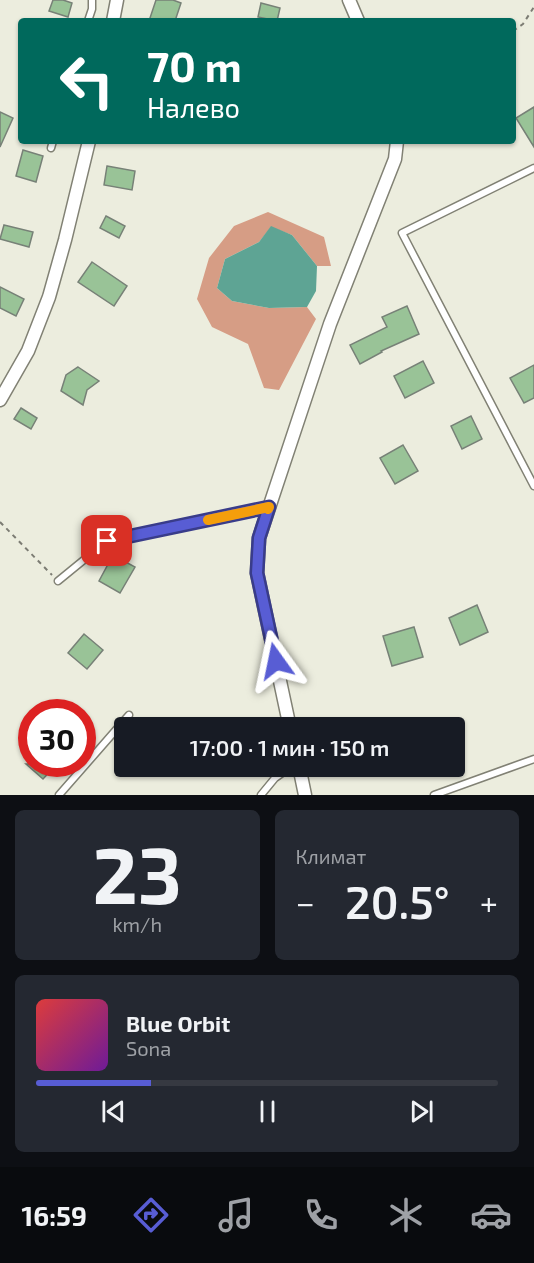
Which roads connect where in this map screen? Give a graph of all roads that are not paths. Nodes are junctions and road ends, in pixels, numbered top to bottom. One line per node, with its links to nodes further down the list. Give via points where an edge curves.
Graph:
1 (92, 0): 4 (lane)
2 (117, 0): 5 (street)
3 (349, 0): 6 (street)
4 (89, 18)
5 (114, 18)
6 (357, 18)
7 (88, 144): 10 (street, via 49,297 28,351)
8 (397, 144): 12 (street, via 395,159 330,324)
9 (534, 168): 11 (lane, via 402,233)
10 (0, 400)
11 (534, 486)
12 (269, 507): 13 (lane, via 107,541); 15 (street, via 259,538 257,573)
13 (58, 581)
14 (129, 715): 19 (lane)
15 (288, 717)
16 (534, 759): 22 (lane)
17 (276, 777): 20 (lane)
18 (301, 777): 21 (street)
19 (59, 795)
20 (261, 795)
21 (305, 795)
22 (434, 795)

